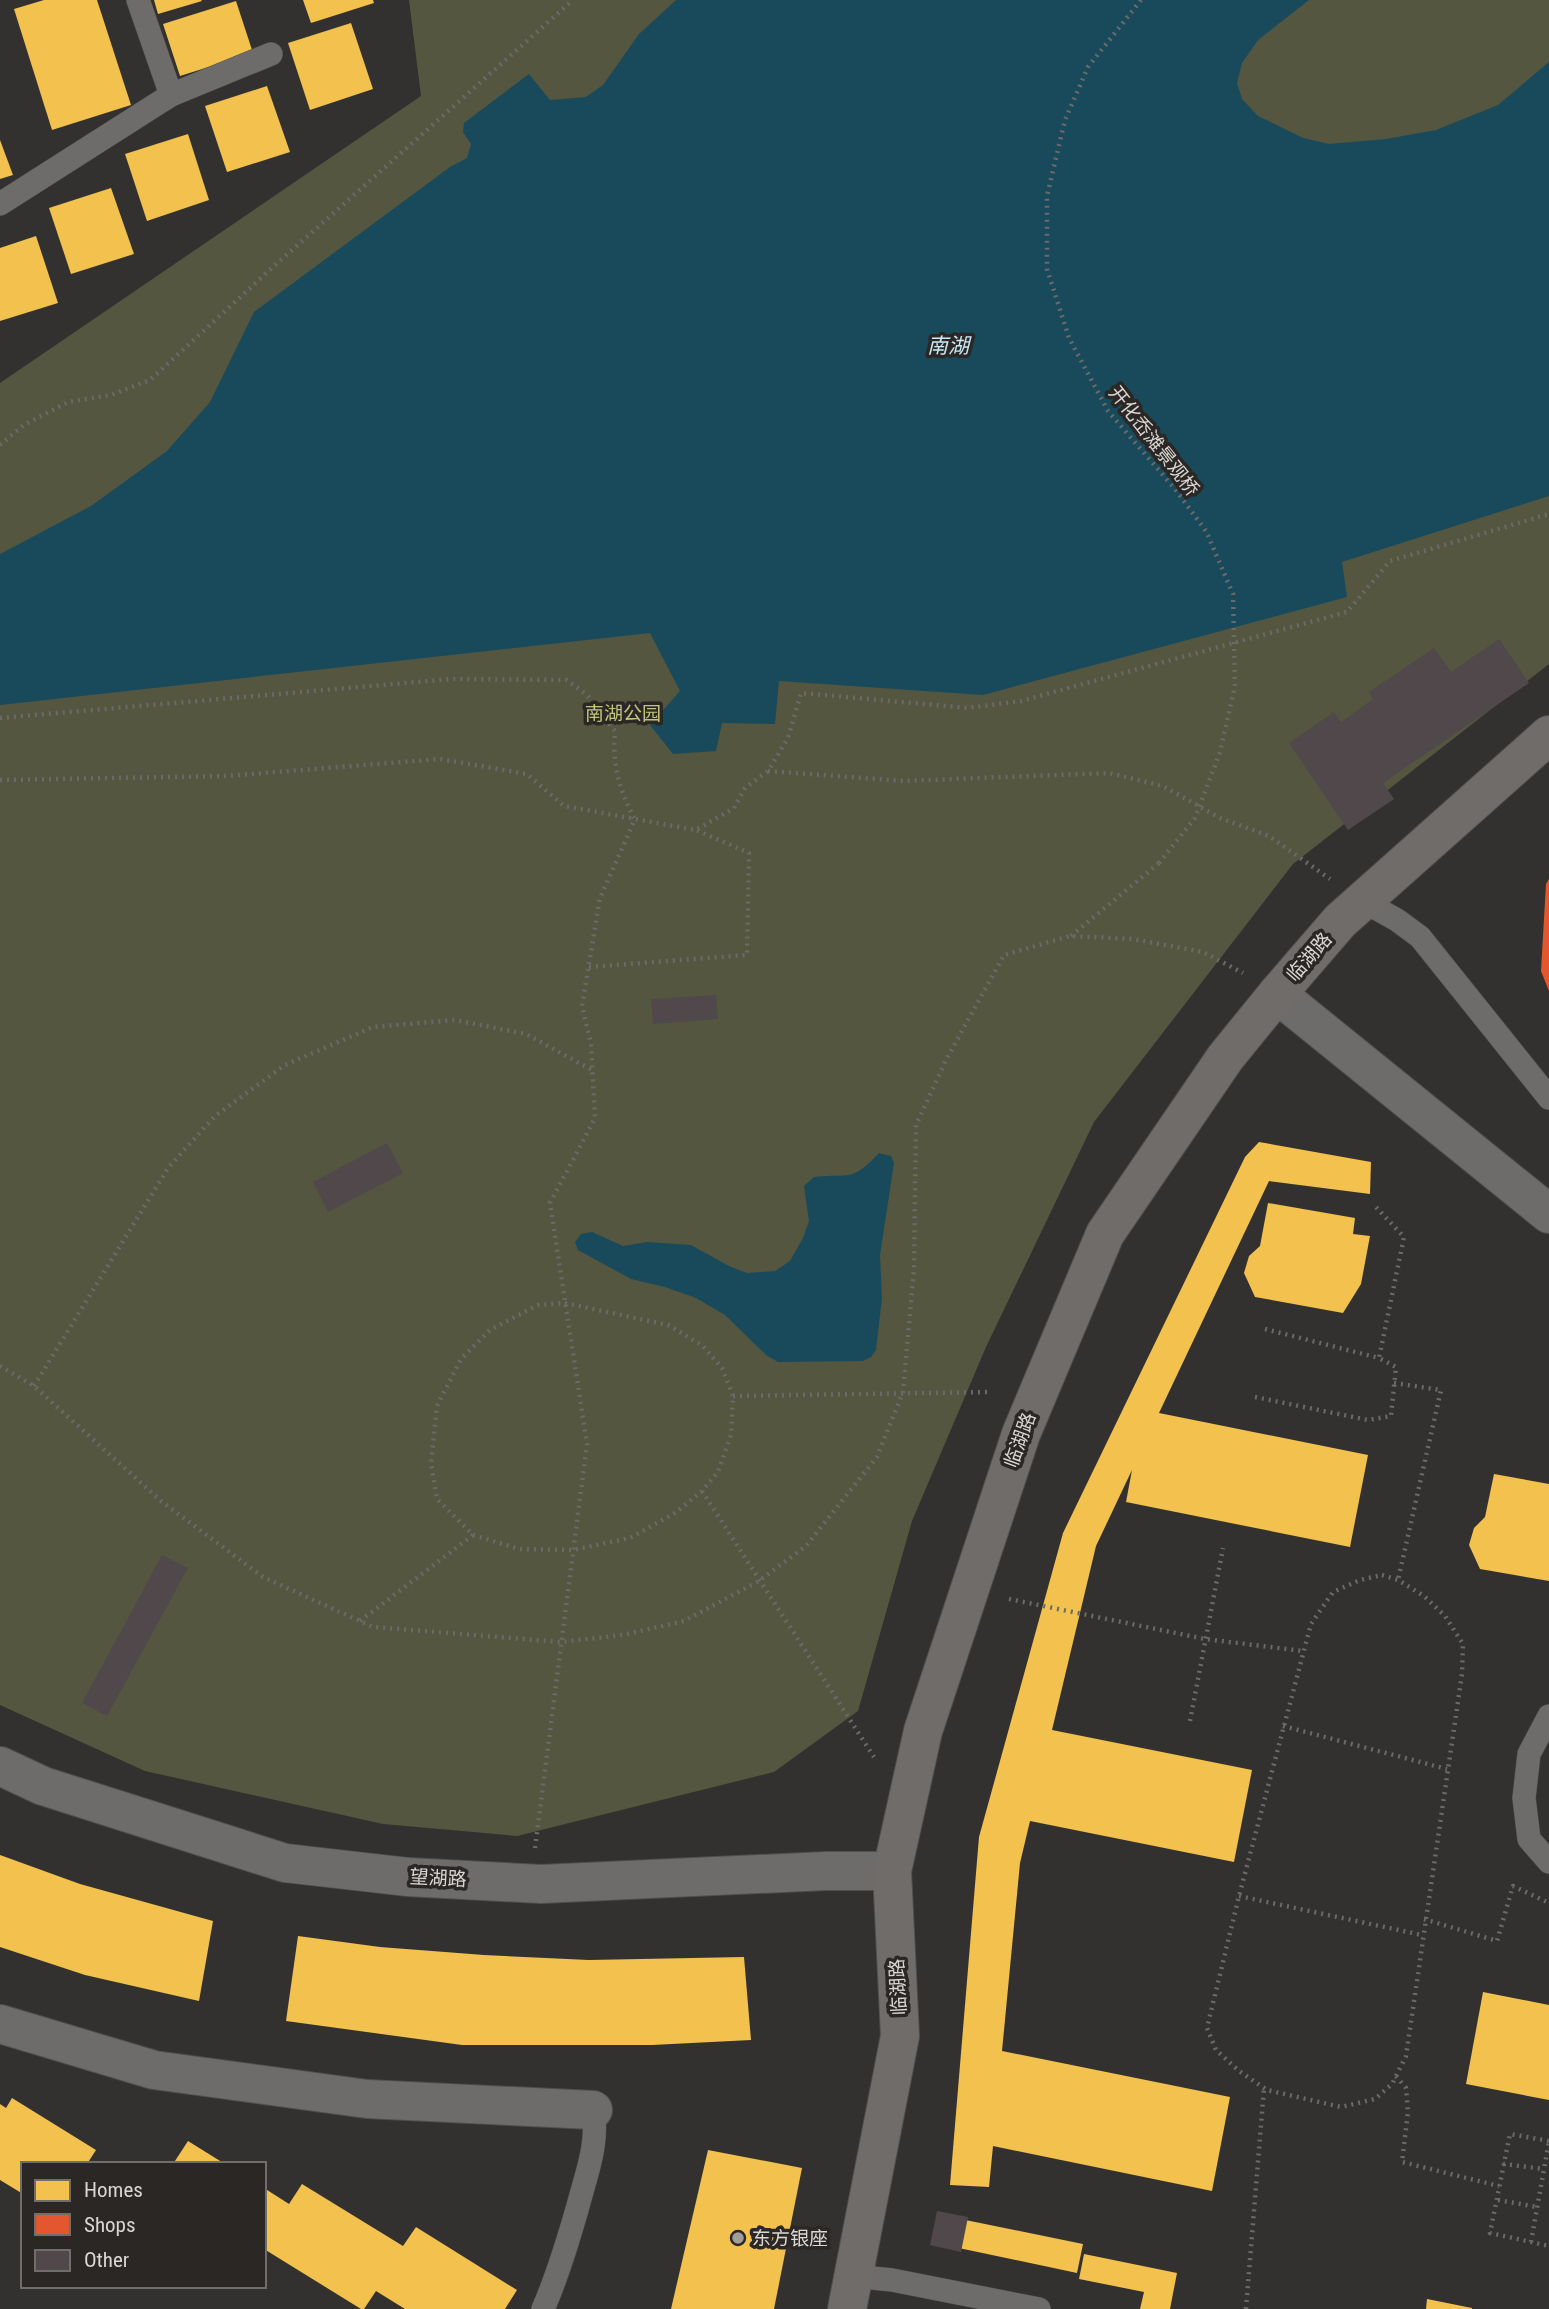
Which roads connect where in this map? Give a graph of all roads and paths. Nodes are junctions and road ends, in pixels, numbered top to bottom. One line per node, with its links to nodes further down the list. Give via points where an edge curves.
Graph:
1 (138, 0): 5 (lane)
2 (573, 0): 7 (path, via 150,380 111,395 68,402 24,425)
3 (1140, 0): 16 (path, 开化岙滩景观桥, bridge, via 1088,67 1065,120 1047,197 1047,269 1069,338 1108,411 1206,531 1233,594 1235,686 1220,752 1195,818 1159,863)
4 (271, 54): 5 (lane)
5 (171, 95): 6 (lane)
6 (0, 204)
7 (0, 445)
8 (1549, 514): 11 (path, via 1390,561 1347,612 1021,701 968,708 801,693 788,738)
9 (0, 718): 13 (path, via 452,679 567,680 587,695 615,731 616,773)
10 (1549, 735): 15 (street, 临湖路)
11 (768, 771): 14 (path, via 745,788 734,808); 15 (path, via 904,781 1109,773 1163,786 1220,818 1269,836)
12 (0, 780): 13 (path, via 226,776 440,759 527,774 564,806)
13 (635, 819): 14 (path); 17 (path, via 600,898)
14 (696, 830): 17 (path, via 749,853 747,955)
15 (1363, 901): 18 (street, 临湖路); 20 (lane, via 1420,937)
16 (1070, 936): 18 (path, via 1133,939 1203,951); 29 (path, via 1004,954 916,1125 914,1269)
17 (589, 967): 19 (path, via 582,1006)
18 (1277, 994): 22 (street); 51 (street, 临湖路, via 1225,1058 1105,1234 1017,1447 923,1731)
19 (593, 1070): 23 (path, via 595,1118 550,1203); 28 (path, via 526,1034 455,1020 373,1027 285,1065 215,1116 168,1168)
20 (1549, 1098)
21 (1374, 1205): 25 (path, via 1404,1237)
22 (1549, 1214)
23 (565, 1303): 31 (path, via 668,1325 703,1346 722,1368); 34 (path, via 538,1305 490,1330 461,1359 437,1406 431,1464 438,1499); 36 (path, via 587,1444)
24 (1265, 1329): 25 (path)
25 (1379, 1358): 27 (path, via 1396,1367)
26 (0, 1366): 28 (path)
27 (1394, 1383): 32 (path, via 1391,1416 1368,1420); 37 (path, via 1441,1390)
28 (34, 1386): 40 (path, via 161,1501 263,1577)
29 (903, 1392): 30 (path); 31 (path); 38 (path, via 877,1457 806,1546)
30 (988, 1392)
31 (733, 1396): 33 (path, via 731,1435 718,1472)
32 (1255, 1397)
33 (702, 1491): 36 (path, via 675,1513 630,1538); 38 (path)
34 (473, 1535): 36 (path, via 519,1549); 40 (path)
35 (1223, 1548): 41 (path)
36 (573, 1550): 42 (path)
37 (1398, 1580): 43 (path, via 1382,1575 1333,1592 1311,1624); 49 (path, via 1445,1616 1462,1644 1462,1674)
38 (759, 1581): 42 (path, via 684,1621 623,1635); 47 (path)
39 (1009, 1599): 41 (path)
40 (360, 1622): 42 (path, via 429,1633)
41 (1205, 1639): 43 (path); 45 (path)
42 (561, 1642): 52 (path, via 535,1846)
43 (1303, 1651): 46 (path)
44 (1549, 1716): 50 (lane, via 1529,1754 1524,1798 1530,1839)
45 (1190, 1721)
46 (1283, 1726): 49 (path); 53 (path)
47 (874, 1757)
48 (0, 1766): 52 (street, 望湖路, via 43,1786 285,1863 408,1877)
49 (1447, 1769): 55 (path)
50 (1549, 1862)
51 (892, 1871): 52 (street, 望湖路); 69 (street, 临湖路, via 900,2036)
52 (541, 1884)
53 (1240, 1896): 56 (path); 59 (path, via 1208,2028 1216,2050)
54 (1549, 1903): 55 (path, via 1513,1886 1497,1941)
55 (1424, 1919): 56 (path)
56 (1422, 1936): 58 (path, via 1406,2056)
57 (0, 2024): 60 (street, via 154,2070 367,2099)
58 (1396, 2077): 59 (path, via 1375,2099 1341,2107); 64 (path, via 1406,2088 1408,2112 1402,2162)
59 (1264, 2088): 72 (path)
60 (593, 2110): 70 (lane, via 595,2143 558,2275)
61 (1549, 2141): 62 (path, via 1510,2133); 63 (path)
62 (1503, 2164): 63 (path); 64 (path)
63 (1544, 2169): 66 (path)
64 (1499, 2186): 65 (path)
65 (1498, 2200): 66 (path); 67 (path, via 1490,2233)
66 (1537, 2207): 67 (path)
67 (1531, 2242): 68 (path)
68 (1549, 2246)
69 (850, 2292): 71 (lane, via 892,2280)
70 (543, 2309)
71 (1039, 2309)
72 (1246, 2309)

